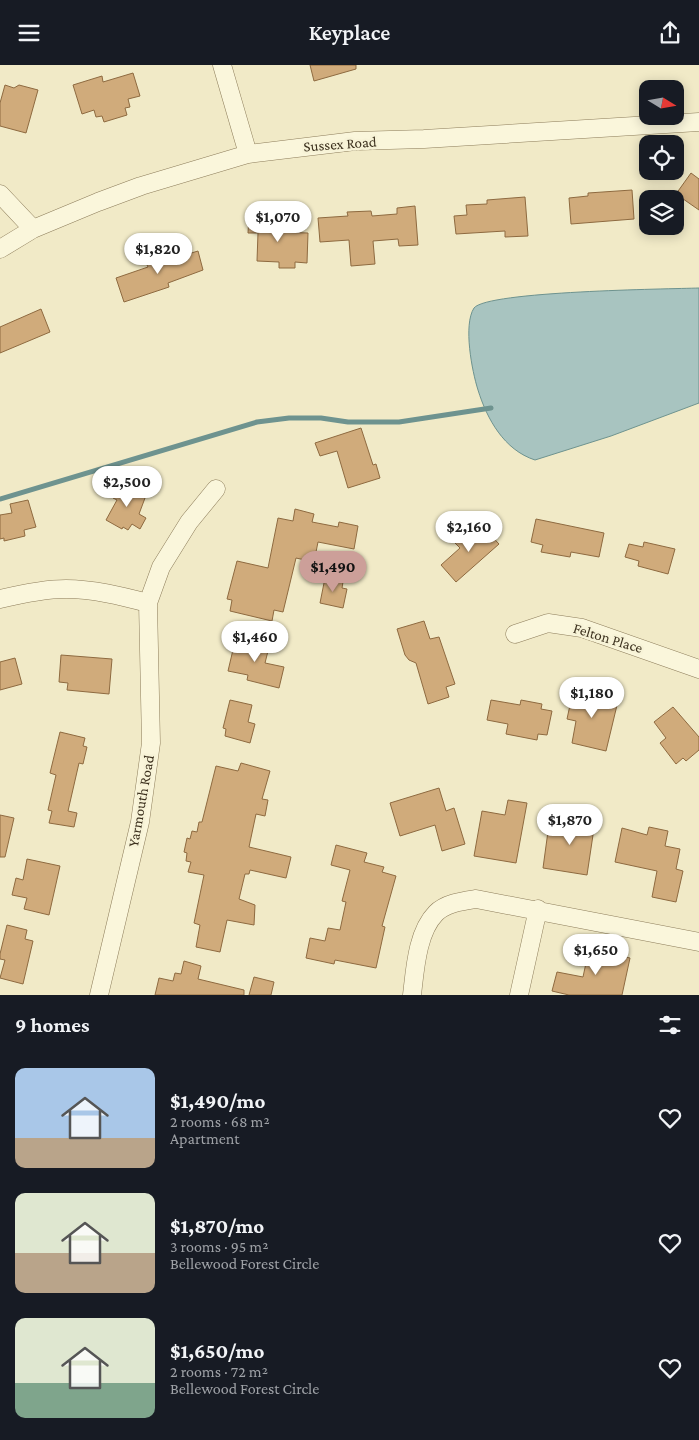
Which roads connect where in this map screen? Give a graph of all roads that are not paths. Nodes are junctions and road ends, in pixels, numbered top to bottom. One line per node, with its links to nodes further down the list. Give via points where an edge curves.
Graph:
1 (222, 65): 3 (street)
2 (699, 122): 3 (street, Sussex Road, via 355,141)
3 (248, 154): 5 (street, Sussex Road, via 141,186)
4 (0, 194): 5 (street)
5 (33, 229): 6 (street, Sussex Road)
6 (0, 249)
7 (216, 489): 9 (street, Yarmouth Road, via 189,522 161,567)
8 (0, 599): 9 (street, via 67,589 113,594)
9 (148, 603): 14 (street, Yarmouth Road, via 151,743 140,821)
10 (514, 633): 11 (street, Felton Place, via 548,623 582,628)
11 (699, 669)
12 (538, 909): 13 (street); 15 (street, via 476,899 453,903 436,913 424,933); 16 (street)
13 (699, 942)
14 (99, 995)
15 (412, 995)
16 (519, 995)

